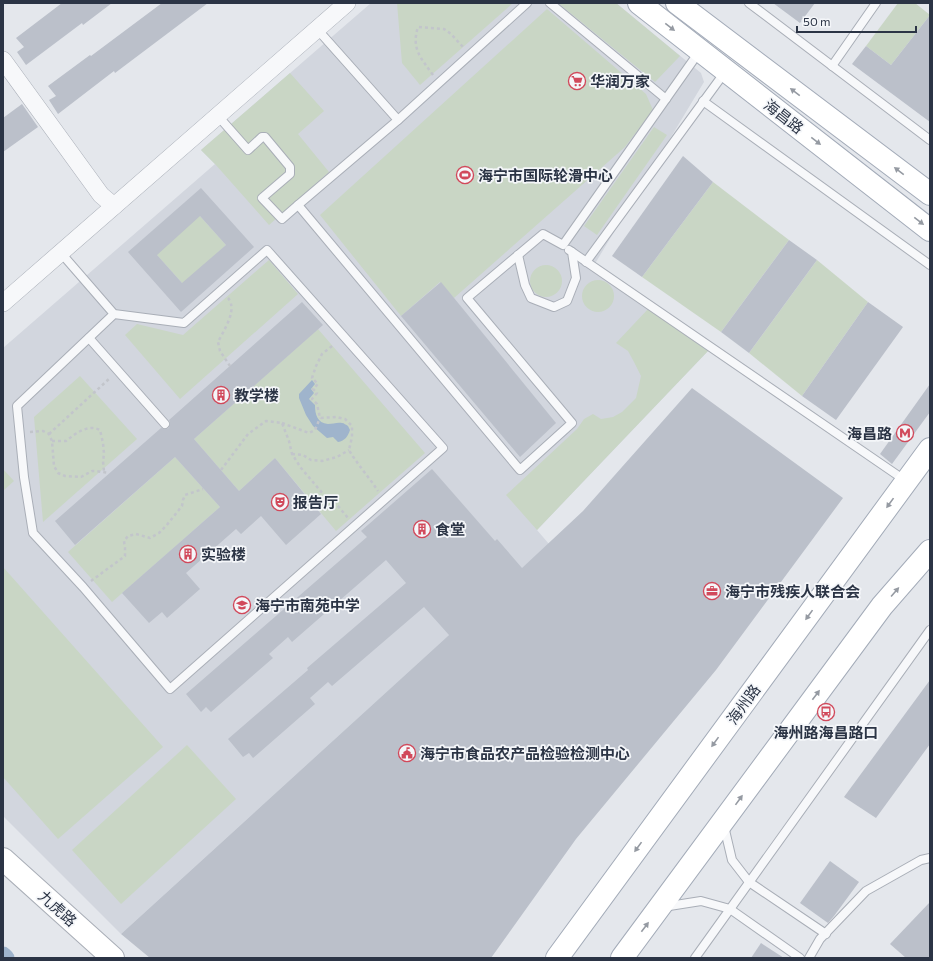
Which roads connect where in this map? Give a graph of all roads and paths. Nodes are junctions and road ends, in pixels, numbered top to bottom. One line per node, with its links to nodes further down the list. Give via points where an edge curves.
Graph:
1 (346, 3): 8 (street)
2 (527, 3): 10 (lane)
3 (550, 3): 15 (lane)
4 (639, 3): 9 (main road, 海昌路, one-way to 9)
5 (677, 3): 20 (main road, 海昌路, one-way to 5)
6 (750, 3): 12 (lane)
7 (876, 3): 12 (lane)
8 (317, 29): 17 (street); 18 (lane)
9 (700, 50): 13 (main road, 海昌路); 15 (lane)
10 (471, 54): 14 (lane); 14 (path, via 444,29 418,27 416,46 419,56)
11 (3, 60): 22 (street, via 101,195)
12 (832, 66): 19 (lane)
13 (725, 70): 16 (lane); 23 (main road, 海昌路, one-way to 23)
14 (439, 83): 18 (lane)
15 (666, 99): 24 (lane)
16 (703, 101): 28 (lane); 29 (lane)
17 (218, 116): 21 (lane, via 248,150 265,137 290,167 290,174 262,198 282,219); 22 (street)
18 (398, 120): 21 (lane)
19 (930, 140)
20 (930, 194)
21 (298, 205): 27 (lane, via 520,470 572,423 467,298)
22 (114, 206): 26 (street)
23 (930, 230)
24 (562, 245): 25 (lane); 27 (lane, via 543,234)
25 (572, 252): 27 (lane, via 576,278 567,301 554,308 532,298 525,285); 28 (lane)
26 (61, 253): 31 (street); 32 (lane)
27 (518, 255)
28 (586, 262): 49 (lane)
29 (930, 265)
30 (222, 289): 32 (lane, via 184,323); 35 (path, via 231,303 230,317 218,342 220,351); 52 (lane, via 267,250 443,448)
31 (3, 303)
32 (114, 314): 33 (lane)
33 (89, 338): 36 (lane); 40 (lane, via 17,406)
34 (332, 346): 37 (path, via 322,354 312,378 318,384 313,389 317,393 312,399 317,404)
35 (230, 366)
36 (118, 371): 39 (lane); 41 (path)
37 (320, 419): 38 (path, via 315,430 309,433); 44 (path, via 336,417 345,419 352,426)
38 (282, 423): 45 (path); 46 (path, via 266,421 248,434)
39 (165, 424)
40 (20, 433): 41 (path, via 43,431); 54 (lane, via 33,533)
41 (49, 434): 42 (path)
42 (52, 441): 47 (path, via 54,466 58,472 66,476 81,477 96,470); 47 (path, via 66,441 85,429 100,430)
43 (930, 449): 49 (main road, 海州路)
44 (349, 450): 45 (path, via 322,461); 51 (path)
45 (292, 454): 52 (path, via 324,496 333,500)
46 (221, 470)
47 (104, 472): 48 (path)
48 (109, 473)
49 (907, 481): 64 (main road, 海州路, one-way to 64)
50 (203, 489): 54 (path, via 185,495 182,506 159,533 150,538 136,534 128,536 124,541 125,556)
51 (380, 493)
52 (354, 526): 54 (lane, via 170,689)
53 (930, 551): 56 (main road, one-way to 53, via 882,606)
54 (83, 587)
55 (930, 630): 59 (lane)
56 (723, 821): 59 (lane, via 732,860); 60 (main road)
57 (930, 858): 62 (lane, via 921,860 866,891)
58 (3, 859): 63 (main road, 九虎路)
59 (749, 882): 61 (lane); 62 (lane)
60 (659, 908): 61 (lane, via 701,901); 65 (main road, one-way to 60)
61 (730, 909): 66 (lane); 67 (lane)
62 (826, 934): 68 (lane, via 820,939)
63 (113, 958)
64 (557, 958)
65 (622, 958)
66 (695, 958)
67 (800, 958)
68 (809, 958)

